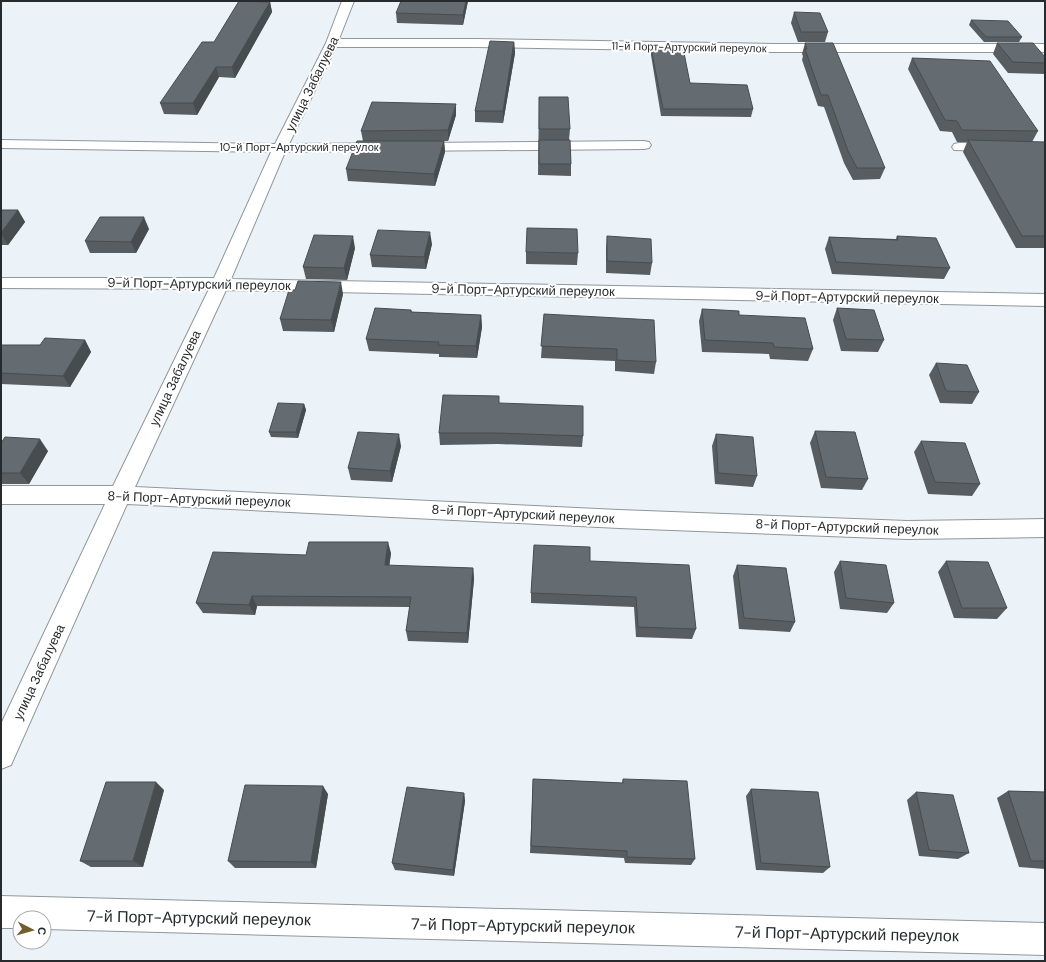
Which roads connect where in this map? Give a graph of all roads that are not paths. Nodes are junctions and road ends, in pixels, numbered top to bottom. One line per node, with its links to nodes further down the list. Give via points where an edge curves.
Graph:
1 (348, 1): 2 (street, улица Забалуева)
2 (332, 43): 3 (street, 11-й Порт-Артурский переулок); 6 (street, улица Забалуева)
3 (1045, 48)
4 (1, 144): 6 (street, 10-й Порт-Артурский переулок)
5 (644, 146): 6 (street, 10-й Порт-Артурский переулок)
6 (280, 148): 10 (street, улица Забалуева)
7 (959, 148): 8 (street)
8 (1045, 148)
9 (1, 283): 10 (street, 9-й Порт-Артурский переулок)
10 (220, 284): 11 (street, 9-й Порт-Артурский переулок); 13 (street, улица Забалуева)
11 (1045, 300)
12 (1, 495): 13 (street, 8-й Порт-Артурский переулок)
13 (120, 495): 14 (street, 8-й Порт-Артурский переулок, via 611,519 907,530); 15 (street, улица Забалуева)
14 (1045, 528)
15 (1, 755)
16 (1, 912): 17 (street, 7-й Порт-Артурский переулок)
17 (1045, 939)

